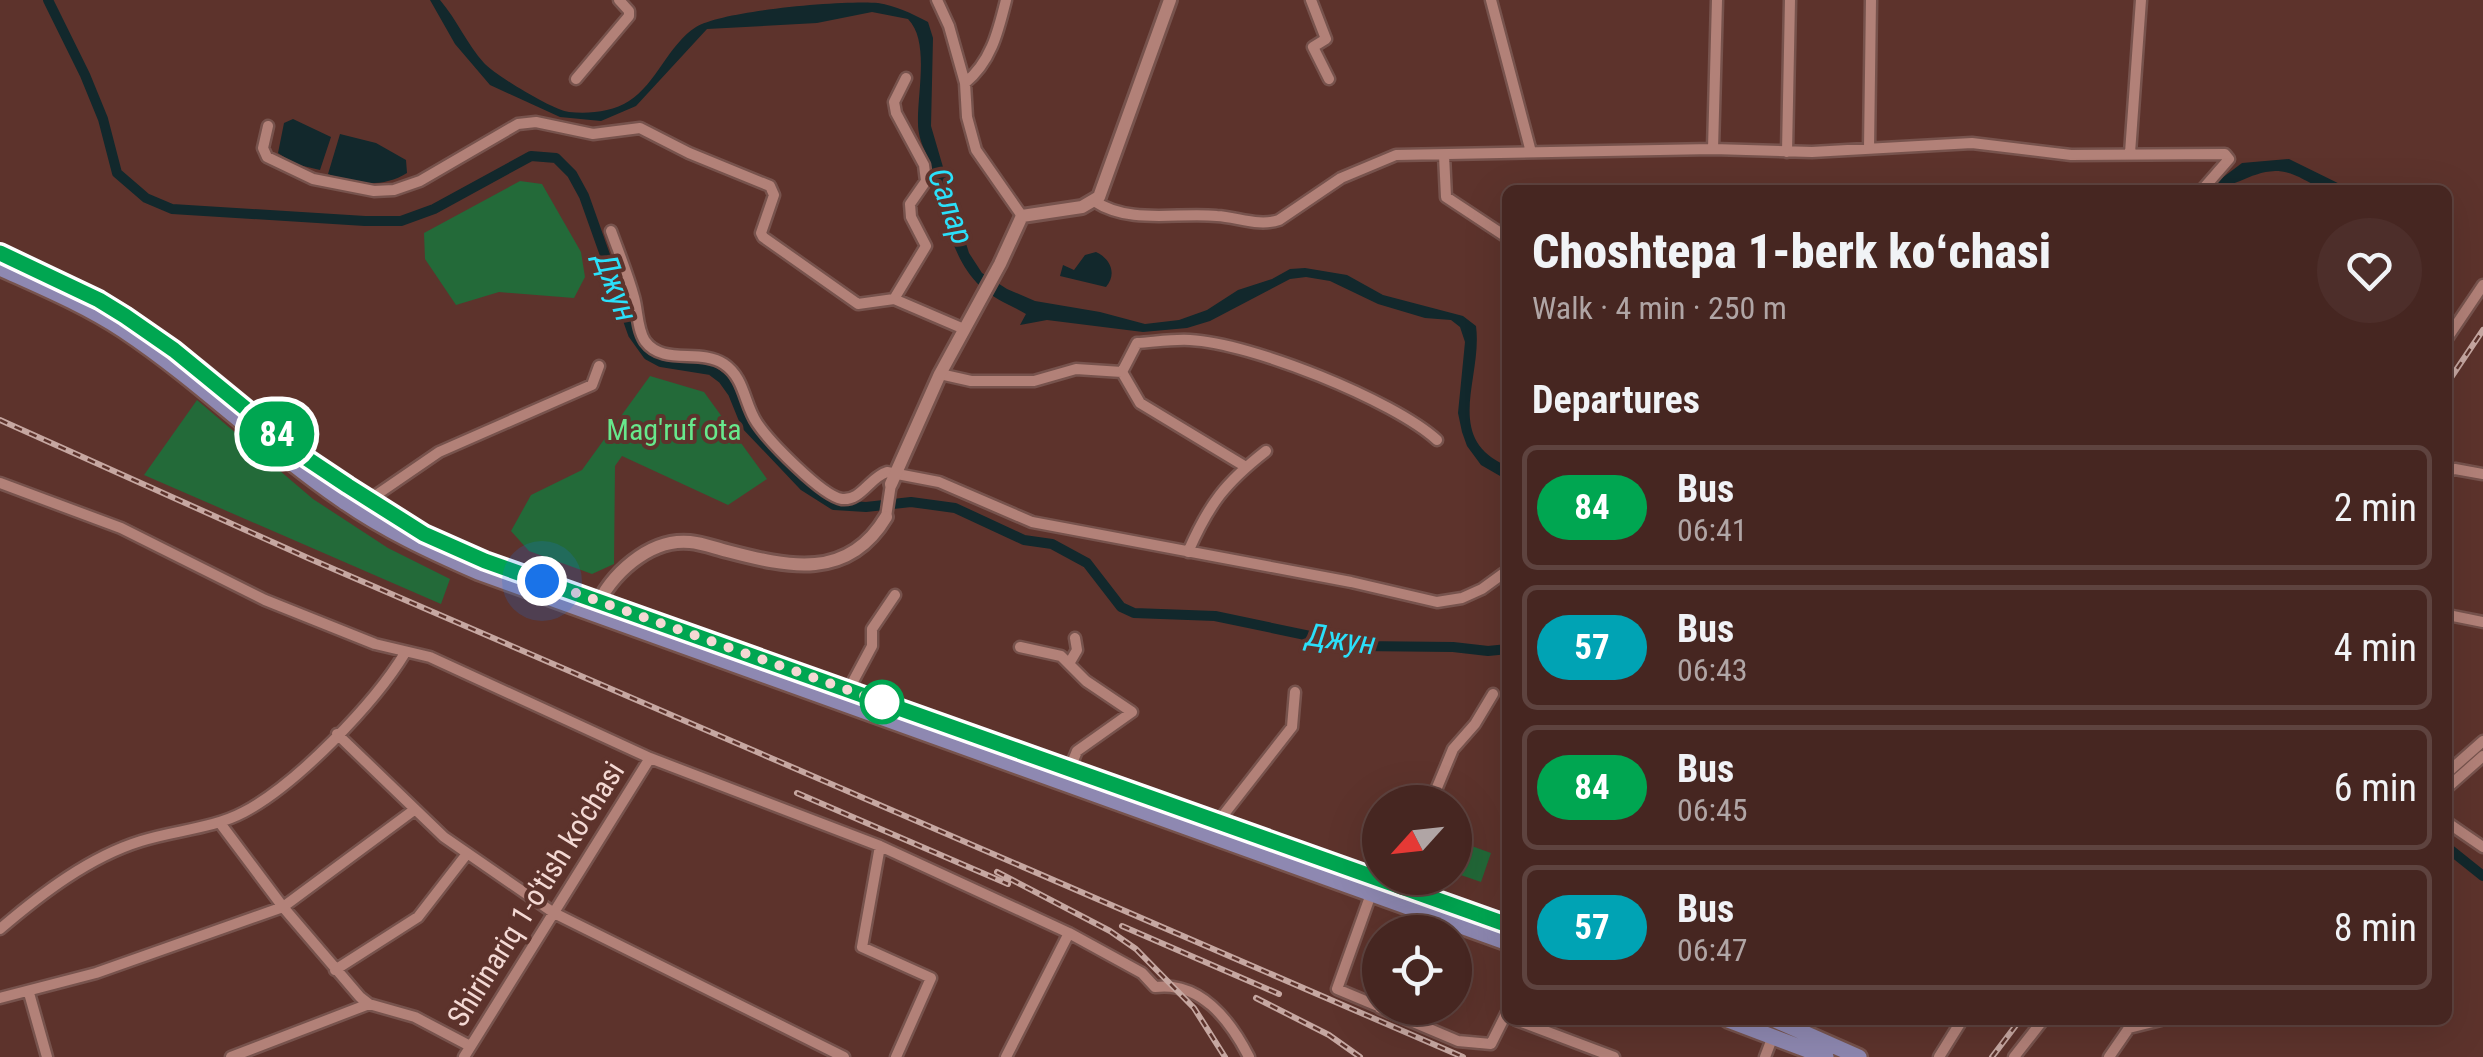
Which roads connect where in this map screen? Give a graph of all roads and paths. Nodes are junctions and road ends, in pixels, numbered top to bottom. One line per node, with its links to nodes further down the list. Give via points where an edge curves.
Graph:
1 (619, 0): 13 (street, via 629,16)
2 (937, 0): 14 (street)
3 (1006, 0): 14 (street, via 997,37)
4 (1170, 0): 23 (street)
5 (1311, 0): 12 (street, via 1326,39 1313,47)
6 (1491, 0): 18 (street)
7 (1717, 0): 16 (street)
8 (1790, 0): 19 (street)
9 (1871, 0): 17 (street)
10 (2141, 0): 20 (street)
11 (906, 78): 30 (street, via 894,102 924,165 924,184 910,204 926,246)
12 (1329, 78)
13 (576, 79)
14 (965, 84): 24 (street, via 976,150)
15 (268, 126): 30 (street, via 267,157 313,179 374,191 420,181 518,124 593,134 640,128 770,186 774,195 762,237 858,304)
16 (1713, 148): 18 (street); 19 (street)
17 (1869, 149): 19 (street); 20 (street, via 1972,143 2072,155)
18 (1531, 152): 21 (street)
19 (1788, 152)
20 (2130, 154): 22 (street, via 2224,154 2229,159)
21 (1444, 155): 23 (street, via 1384,158 1272,223 1144,216 1106,210); 26 (street, via 1446,197)
22 (2206, 185)
23 (1094, 201): 24 (street)
24 (1022, 216): 31 (street)
25 (611, 231): 41 (street, via 640,331 654,350 725,364 755,420 824,491 852,498 880,474)
26 (1502, 234)
27 (0, 253): 43 (main road, via 151,332 306,458)
28 (0, 268): 48 (main road, via 121,329 298,468 392,532 478,572)
29 (2483, 285): 32 (street)
30 (894, 300): 31 (street)
31 (964, 329): 35 (street)
32 (2452, 331)
33 (599, 366): 43 (street, via 592,385 438,452)
34 (1122, 372): 35 (street, via 1076,370 1034,381); 36 (street, via 1136,343 1191,340 1248,351 1400,413); 38 (street, via 1140,402)
35 (940, 374): 41 (street)
36 (1437, 440)
37 (1266, 451): 38 (street)
38 (1246, 467): 45 (street, via 1211,506)
39 (2452, 469): 40 (street)
40 (2483, 474)
41 (893, 479): 44 (street); 45 (street, via 939,482 1032,522)
42 (0, 483): 54 (street, via 121,528 264,600)
43 (369, 500): 48 (main road, via 424,534)
44 (886, 517): 48 (street, via 856,550 817,566 671,543 620,572)
45 (1188, 552): 46 (street, via 1437,602 1462,598)
46 (1502, 574)
47 (895, 595): 56 (street, via 872,629 872,646)
48 (596, 607): 52 (main road)
49 (2452, 616): 50 (street)
50 (2483, 622)
51 (1075, 638): 55 (street)
52 (691, 640): 56 (main road); 75 (main road)
53 (1020, 647): 55 (street)
54 (405, 652): 59 (street); 62 (street, via 430,657)
55 (1070, 662): 63 (street, via 1132,712 1077,751)
56 (849, 689): 63 (main road)
57 (1296, 692): 69 (street, via 1292,727)
58 (1493, 694): 66 (street, via 1454,749)
59 (337, 734): 67 (street); 68 (street, via 288,782)
60 (2483, 742): 64 (street)
61 (2483, 756): 65 (street)
62 (650, 758): 71 (street); 79 (street, Shirinariq 1-o'tish ko'chasi)
63 (1070, 768): 69 (main road)
64 (2452, 769)
65 (2452, 783)
66 (1438, 785)
67 (414, 810): 73 (street); 78 (street)
68 (220, 823): 78 (street); 82 (street, via 106,855)
69 (1220, 825): 74 (main road)
70 (2452, 826): 72 (street)
71 (880, 846): 83 (street); 102 (street, via 862,947 931,978)
72 (2483, 847)
73 (466, 855): 79 (street); 85 (street, via 418,918)
74 (1362, 870)
75 (1362, 891)
76 (1374, 895): 84 (main road)
77 (1431, 895): 81 (main road)
78 (282, 907): 85 (street); 86 (street)
79 (554, 913): 97 (street, Shirinariq 1-o'tish ko'chasi); 101 (street)
80 (1362, 920): 88 (street, via 1338,989)
81 (1502, 923)
82 (0, 929)
83 (1069, 933): 103 (street); 104 (street, via 1155,987 1174,985 1210,1004)
84 (1502, 940)
85 (335, 970): 89 (street)
86 (29, 993): 87 (street); 98 (street)
87 (0, 998)
88 (1362, 999)
89 (369, 1004): 97 (street, via 415,1017); 99 (street)
90 (1421, 1025): 91 (street, via 1458,1041 1491,1044)
91 (1503, 1025)
92 (1532, 1025): 105 (street)
93 (1959, 1025): 109 (street)
94 (2039, 1025): 110 (street)
95 (2141, 1025): 111 (street, via 2129,1028)
96 (1774, 1028): 106 (street); 107 (main road); 108 (main road)
97 (470, 1046): 100 (street, Shirinariq 1-o'tish ko'chasi)
98 (46, 1057)
99 (230, 1057)
100 (464, 1057)
101 (844, 1057)
102 (896, 1057)
103 (1006, 1057)
104 (1250, 1057)
105 (1614, 1057)
106 (1765, 1057)
107 (1826, 1057)
108 (1860, 1057)
109 (1939, 1057)
110 (2014, 1057)
111 (2109, 1057)

